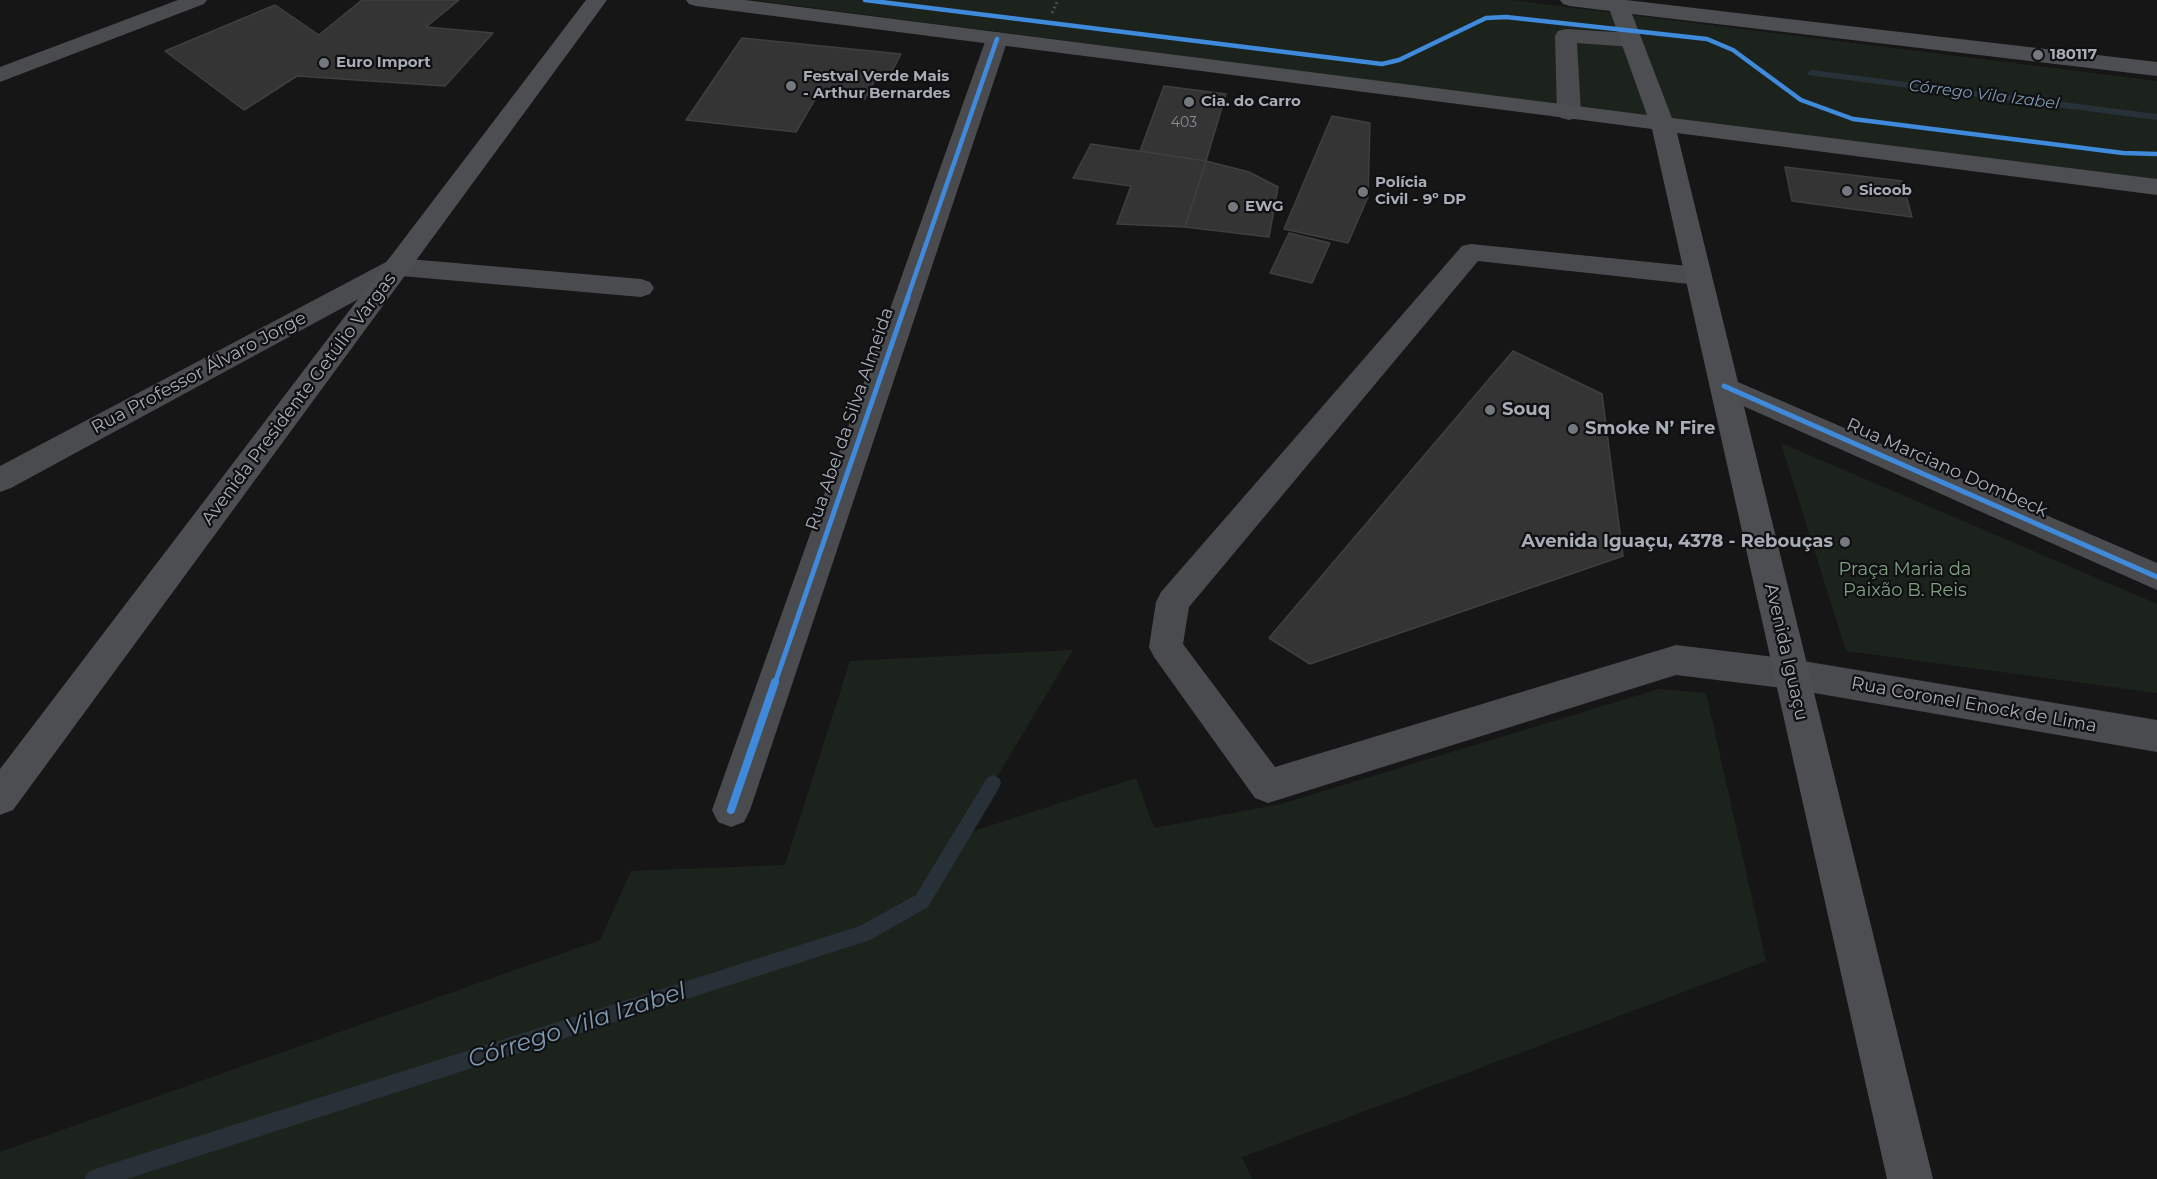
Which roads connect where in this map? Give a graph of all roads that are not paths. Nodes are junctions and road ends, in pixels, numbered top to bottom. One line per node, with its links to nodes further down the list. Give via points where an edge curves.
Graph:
1 (196, 0): 9 (street)
2 (597, 0): 13 (main road, Avenida Presidente Getúlio Vargas)
3 (696, 0): 6 (main road)
4 (1570, 0): 5 (main road)
5 (1616, 3): 7 (main road, Avenida Iguaçu); 8 (main road)
6 (997, 39): 10 (main road); 22 (street, Rua Abel da Silva Almeida)
7 (1631, 40): 10 (street, via 1566,36); 11 (main road, Avenida Iguaçu)
8 (2157, 69)
9 (0, 75)
10 (1569, 113): 11 (main road)
11 (1663, 125): 12 (main road); 14 (main road, Avenida Iguaçu)
12 (2157, 187)
13 (397, 267): 15 (street); 17 (street, Rua Professor Álvaro Jorge); 21 (main road, Avenida Presidente Getúlio Vargas)
14 (1698, 276): 16 (main road, Avenida Iguaçu); 19 (street, Rua Coronel Enock de Lima, via 1471,252 1173,602 1166,647 1268,786 1676,660)
15 (641, 288)
16 (1724, 386): 18 (street, Rua Marciano Dombeck); 19 (main road, Avenida Iguaçu)
17 (0, 480)
18 (2157, 577)
19 (1791, 674): 20 (street, Rua Coronel Enock de Lima); 23 (main road, Avenida Iguaçu)
20 (2157, 736)
21 (0, 798)
22 (731, 810)
23 (1910, 1179)

